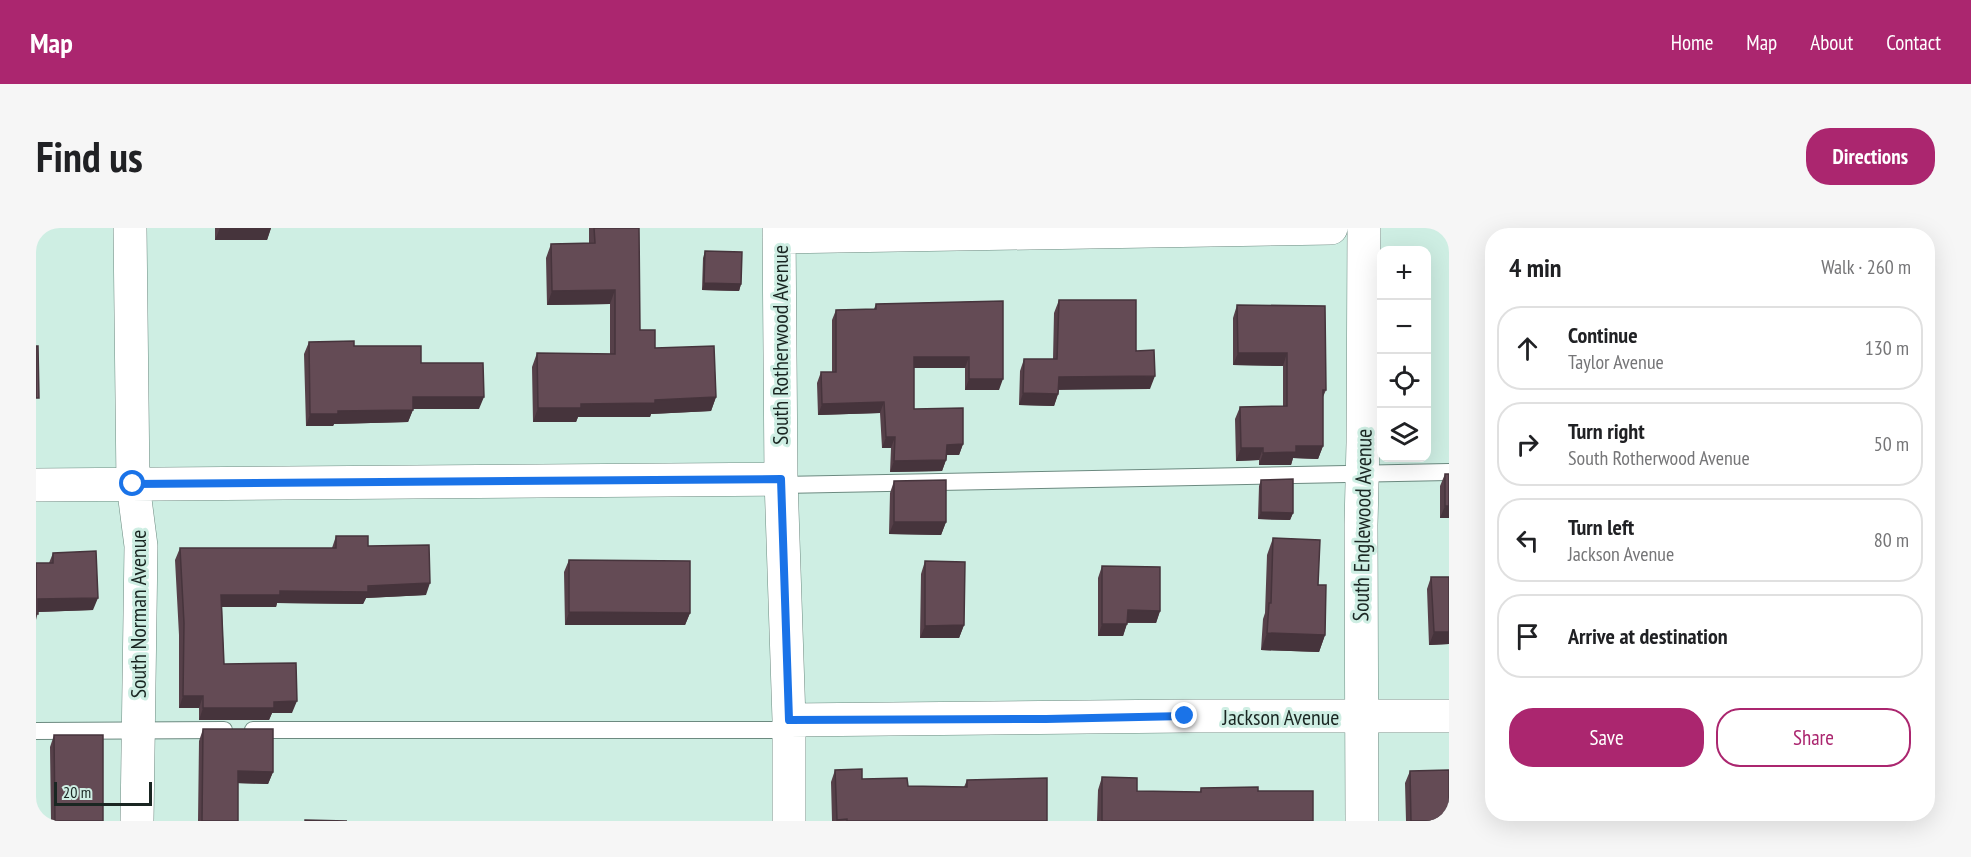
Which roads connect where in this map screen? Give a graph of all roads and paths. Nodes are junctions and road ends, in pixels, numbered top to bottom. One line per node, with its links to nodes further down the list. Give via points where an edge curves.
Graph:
1 (130, 228): 8 (street, South Norman Avenue)
2 (1331, 228): 4 (street)
3 (1364, 228): 5 (street, South Englewood Avenue)
4 (779, 232): 7 (street, South Rotherwood Avenue)
5 (1362, 472): 6 (lane); 7 (lane); 11 (street, South Englewood Avenue)
6 (1449, 472)
7 (781, 482): 8 (street); 12 (street, South Rotherwood Avenue)
8 (133, 484): 9 (street); 13 (street, South Norman Avenue, via 141,546)
9 (36, 485)
10 (1449, 716): 11 (street, Jackson Avenue)
11 (1361, 717): 12 (street, Jackson Avenue, via 1185,716); 17 (street, South Englewood Avenue)
12 (789, 725): 13 (lane); 16 (street, South Rotherwood Avenue)
13 (137, 730): 14 (lane); 15 (street, South Norman Avenue)
14 (36, 731)
15 (137, 821)
16 (789, 821)
17 (1362, 821)

